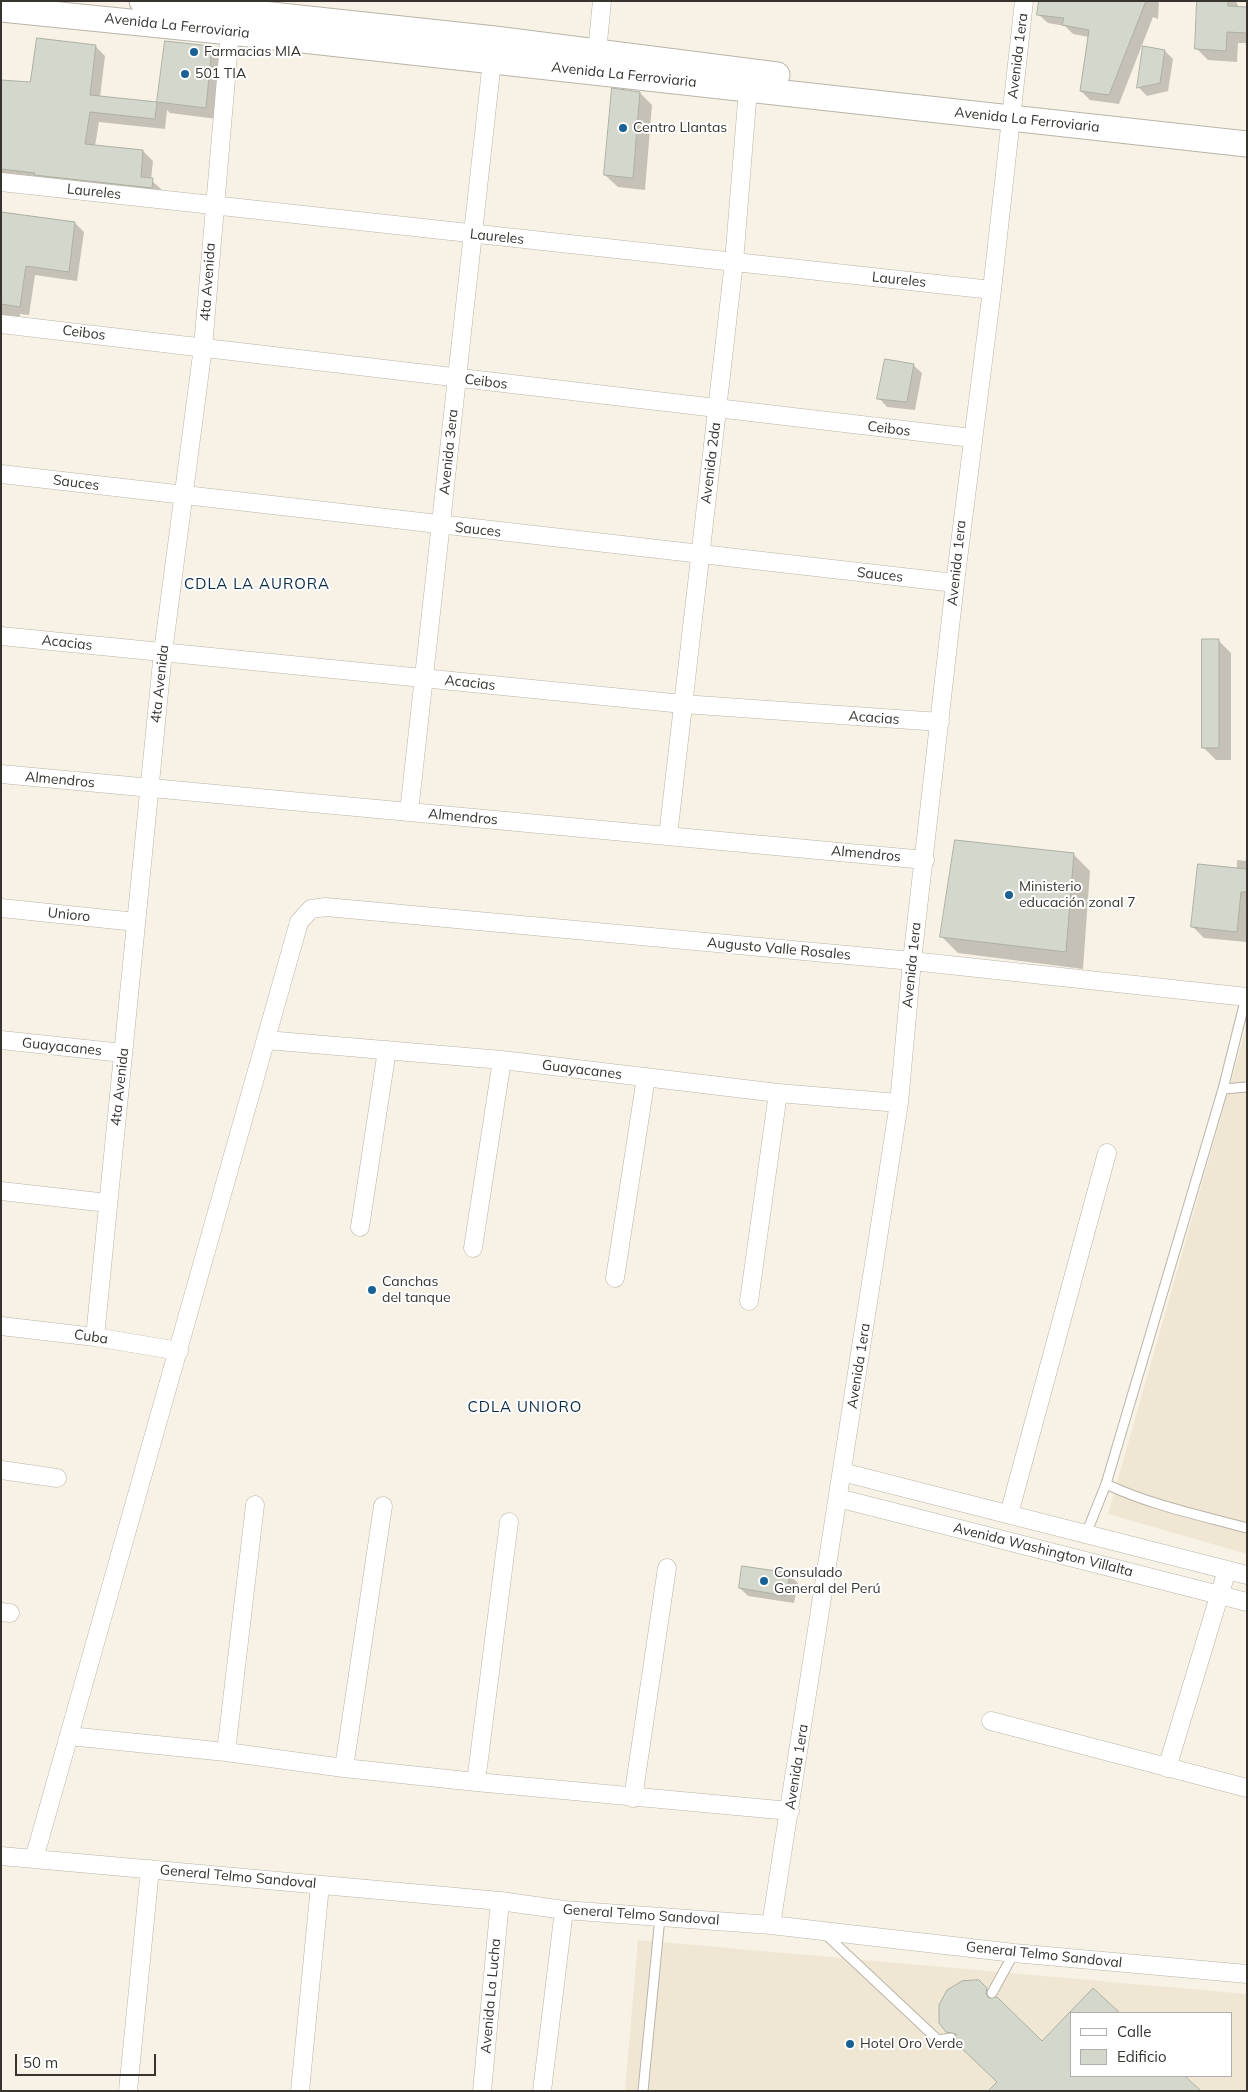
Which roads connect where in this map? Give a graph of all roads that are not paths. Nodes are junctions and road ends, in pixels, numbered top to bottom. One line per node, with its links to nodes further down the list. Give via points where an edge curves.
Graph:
1 (142, 1): 5 (main road, Avenida La Ferroviaria)
2 (602, 1): 6 (street)
3 (1024, 1): 9 (street, Avenida 1era)
4 (1, 9): 5 (main road, Avenida La Ferroviaria)
5 (232, 14): 6 (main road, Avenida La Ferroviaria); 7 (main road, Avenida La Ferroviaria); 13 (street, 4ta Avenida)
6 (597, 52): 9 (main road, Avenida La Ferroviaria)
7 (492, 61): 8 (main road, Avenida La Ferroviaria); 14 (street, Avenida 3era)
8 (748, 89): 9 (main road, Avenida La Ferroviaria); 15 (street, Avenida 2da)
9 (1011, 112): 10 (main road, Avenida La Ferroviaria); 11 (main road, Avenida La Ferroviaria); 16 (street, Avenida 1era)
10 (1247, 127)
11 (1247, 144)
12 (1, 182): 13 (street, Laureles)
13 (214, 204): 14 (street, Laureles); 18 (street, 4ta Avenida)
14 (473, 234): 15 (street, Laureles); 19 (street, Avenida 3era)
15 (734, 262): 16 (street, Laureles); 20 (street, Avenida 2da)
16 (992, 290): 21 (street, Avenida 1era)
17 (1, 324): 18 (street, Ceibos)
18 (203, 347): 19 (street, Ceibos); 23 (street, 4ta Avenida)
19 (457, 379): 20 (street, Ceibos); 24 (street, Avenida 3era)
20 (717, 409): 21 (street, Ceibos); 25 (street, Avenida 2da)
21 (972, 438): 26 (street, Avenida 1era)
22 (1, 474): 23 (street, Sauces)
23 (183, 496): 24 (street, Sauces); 28 (street, 4ta Avenida)
24 (441, 526): 25 (street, Sauces); 29 (street, Avenida 3era)
25 (700, 555): 26 (street, Sauces); 30 (street, Avenida 2da)
26 (955, 583): 31 (street, Avenida 1era)
27 (1, 636): 28 (street, Acacias)
28 (163, 652): 29 (street, Acacias); 33 (street, 4ta Avenida)
29 (424, 678): 30 (street, Acacias); 34 (street, Avenida 3era)
30 (683, 704): 31 (street, Acacias); 35 (street, Avenida 2da)
31 (940, 722): 36 (street, Avenida 1era)
32 (1, 774): 33 (street, Almendros)
33 (150, 788): 34 (street, Almendros); 38 (street, 4ta Avenida)
34 (409, 812): 35 (street, Almendros)
35 (668, 836): 36 (street, Almendros)
36 (925, 860): 39 (street, Avenida 1era)
37 (1, 908): 38 (street, Unioro)
38 (136, 922): 44 (street, 4ta Avenida)
39 (912, 961): 40 (street, Augusto Valle Rosales); 42 (street, Augusto Valle Rosales, via 326,907 311,909 299,922); 50 (street, Avenida 1era)
40 (1246, 997): 48 (lane)
41 (1, 1040): 44 (street, Guayacanes)
42 (266, 1040): 43 (street, Guayacanes); 60 (street)
43 (387, 1050): 45 (street, Guayacanes); 54 (street)
44 (123, 1053): 53 (street, 4ta Avenida)
45 (502, 1060): 46 (street, Guayacanes); 55 (street)
46 (646, 1078): 49 (street, Guayacanes); 56 (street)
47 (1247, 1087): 48 (lane)
48 (1223, 1089): 64 (lane)
49 (778, 1093): 50 (street, Guayacanes); 57 (street)
50 (899, 1103): 62 (street, Avenida 1era)
51 (1107, 1153): 68 (street)
52 (1, 1191): 53 (street)
53 (108, 1203): 59 (street, 4ta Avenida)
54 (360, 1228)
55 (473, 1248)
56 (615, 1278)
57 (750, 1301)
58 (1, 1326): 59 (street, Cuba)
59 (95, 1337): 60 (street, Cuba)
60 (180, 1351): 78 (street)
61 (1, 1470): 63 (street)
62 (842, 1472): 65 (street, Avenida 1era); 68 (street, Avenida Washington Villalta)
63 (57, 1478)
64 (1106, 1484): 70 (lane, via 1157,1504); 71 (lane)
65 (838, 1498): 75 (street, Avenida Washington Villalta); 85 (street, Avenida 1era)
66 (255, 1506): 79 (street)
67 (383, 1506): 80 (street)
68 (1009, 1514): 71 (street, Avenida Washington Villalta)
69 (509, 1522): 82 (street)
70 (1247, 1528)
71 (1086, 1534): 73 (street, Avenida Washington Villalta)
72 (667, 1568): 84 (street)
73 (1228, 1570): 74 (street, Avenida Washington Villalta); 75 (street)
74 (1247, 1575)
75 (1221, 1595): 76 (street, Avenida Washington Villalta); 81 (street)
76 (1247, 1602)
77 (991, 1721): 81 (street)
78 (70, 1736): 79 (street); 87 (street)
79 (226, 1752): 80 (street)
80 (344, 1768): 82 (street)
81 (1168, 1768): 83 (street)
82 (476, 1782): 84 (street)
83 (1247, 1788)
84 (633, 1798): 85 (street)
85 (790, 1811): 93 (street, Avenida 1era)
86 (1, 1856): 87 (street, General Telmo Sandoval)
87 (34, 1859): 88 (street, General Telmo Sandoval)
88 (150, 1869): 89 (street, General Telmo Sandoval); 99 (street)
89 (320, 1885): 90 (street, General Telmo Sandoval); 100 (street)
90 (500, 1901): 91 (street, General Telmo Sandoval); 101 (street, Avenida La Lucha)
91 (564, 1910): 92 (street, General Telmo Sandoval); 102 (street)
92 (660, 1917): 93 (street, General Telmo Sandoval); 103 (lane)
93 (771, 1925): 94 (street, General Telmo Sandoval)
94 (821, 1931): 95 (street, General Telmo Sandoval); 98 (lane, via 938,2040)
95 (1014, 1953): 96 (street, General Telmo Sandoval); 97 (lane)
96 (1247, 1974)
97 (992, 1993)
98 (951, 2038)
99 (128, 2091)
100 (300, 2091)
101 (482, 2091)
102 (542, 2091)
103 (643, 2091)

